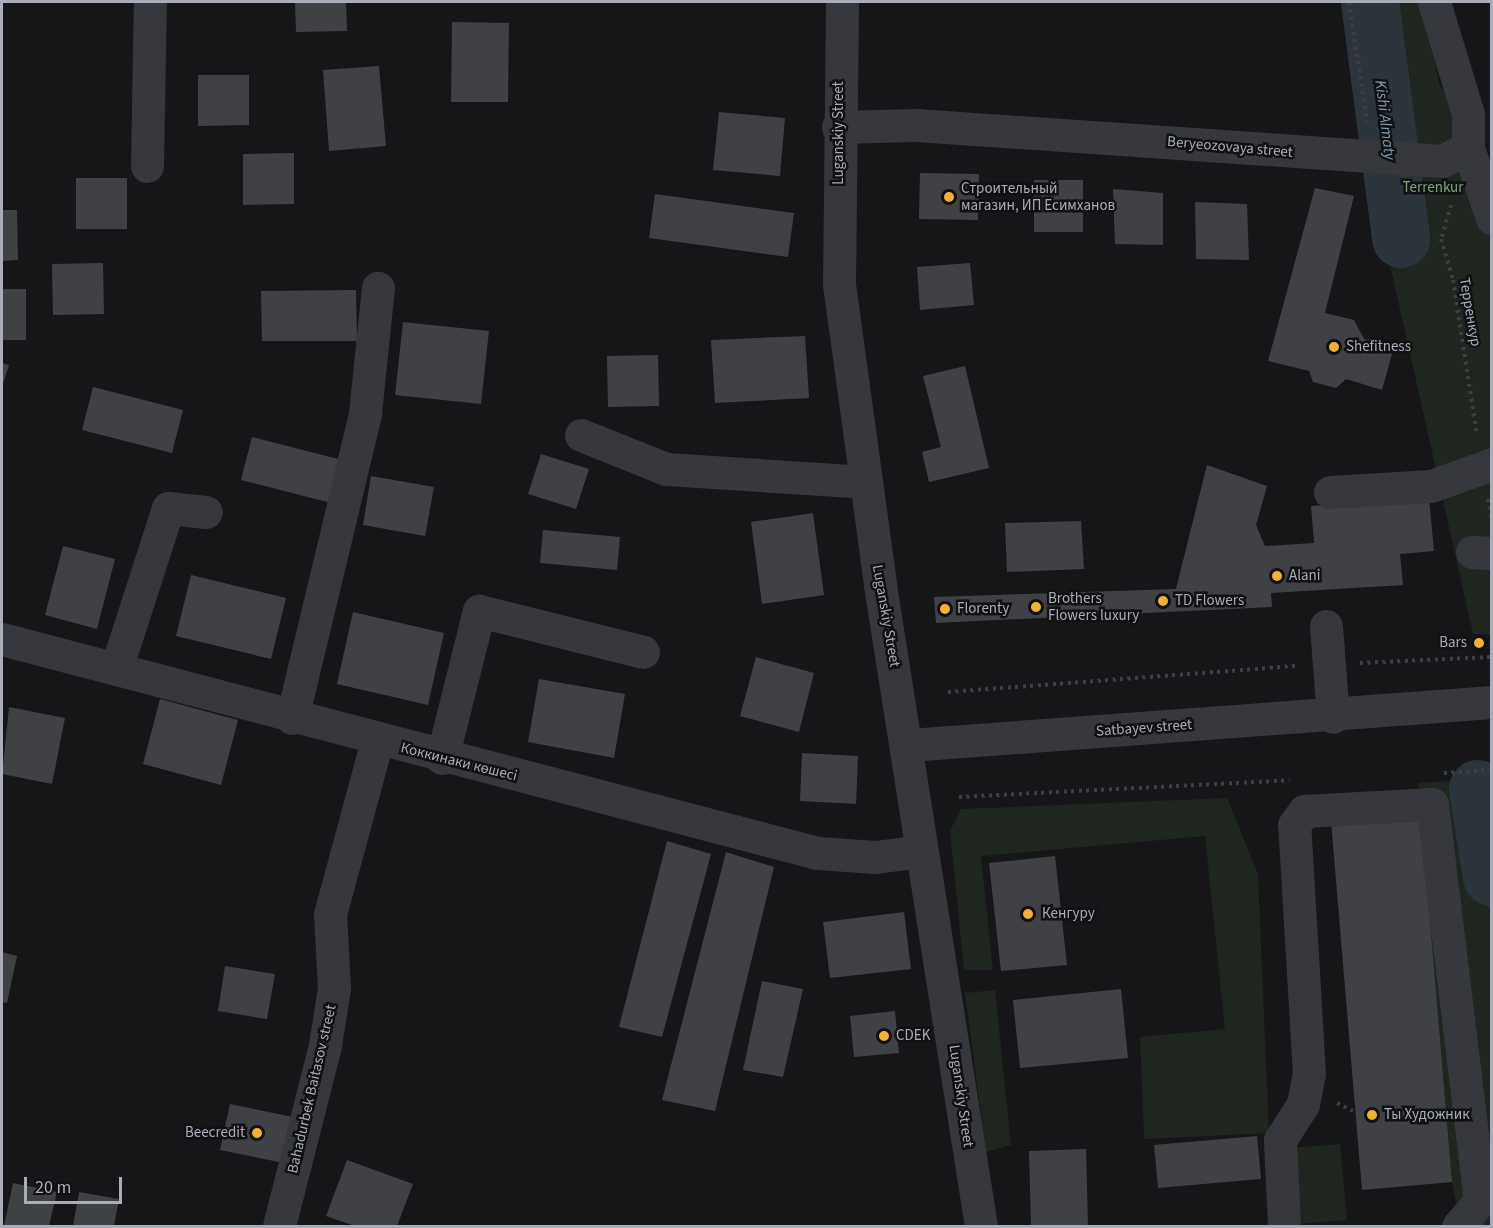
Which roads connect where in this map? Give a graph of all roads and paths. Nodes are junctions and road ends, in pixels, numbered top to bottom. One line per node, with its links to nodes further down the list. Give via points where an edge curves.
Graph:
1 (150, 2): 8 (street)
2 (842, 2): 5 (street, Luganskiy Street)
3 (1349, 2): 7 (path, via 1368,128)
4 (1434, 2): 6 (street, via 1468,114)
5 (838, 127): 7 (street, Beryeozovaya street, via 916,125); 14 (street, Luganskiy Street, via 839,284)
6 (1468, 148): 7 (street, Beryeozovaya street, via 1455,157 1430,161); 10 (street)
7 (1362, 159)
8 (147, 166)
9 (1453, 199): 13 (path, Терренкур, via 1441,239 1453,280)
10 (1491, 218)
11 (378, 288): 29 (street, via 365,413)
12 (581, 435): 14 (street, via 666,469)
13 (1487, 466): 15 (street, via 1431,486); 17 (path, Терренкур)
14 (866, 482): 31 (street, Luganskiy Street)
15 (1330, 492)
16 (206, 512): 23 (street, via 168,508)
17 (1491, 519)
18 (1326, 626): 22 (street)
19 (2, 639): 23 (street, Коккинаки көшесі)
20 (643, 652): 32 (street, via 479,611)
21 (1491, 657): 22 (path)
22 (1329, 664): 24 (path); 28 (street)
23 (116, 669): 29 (street, Коккинаки көшесі)
24 (948, 692)
25 (1491, 702): 26 (street, Satbayev street)
26 (1380, 714): 27 (street, Satbayev street); 28 (street, Satbayev street)
27 (1491, 716)
28 (1333, 717): 31 (street, Satbayev street)
29 (292, 718): 30 (street, Коккинаки көшесі)
30 (377, 741): 32 (street, Коккинаки көшесі); 38 (street, Bahadurbek Baitasov street, via 330,914 334,988 325,1045)
31 (909, 745): 37 (street, Luganskiy Street)
32 (442, 758): 37 (street, Коккинаки көшесі, via 817,853 875,857)
33 (1491, 770): 34 (path)
34 (1435, 773)
35 (1304, 780): 36 (path)
36 (959, 797)
37 (921, 851): 39 (street, Luganskiy Street)
38 (279, 1227)
39 (981, 1227)
40 (1284, 1227): 41 (street, via 1280,1140 1304,1104 1309,1074 1294,825 1304,811 1432,804 1480,1201)
41 (1458, 1227)

